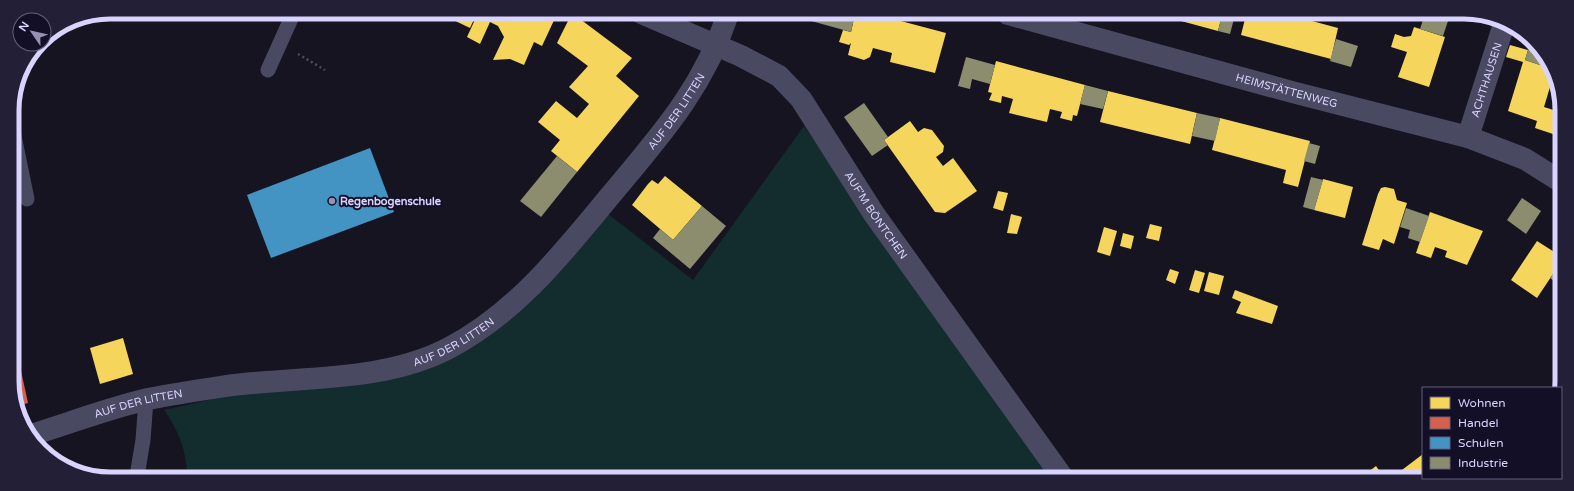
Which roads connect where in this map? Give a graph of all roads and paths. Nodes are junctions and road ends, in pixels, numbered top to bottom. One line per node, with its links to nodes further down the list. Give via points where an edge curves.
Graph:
1 (291, 19): 6 (lane)
2 (655, 19): 7 (street, AUF'M BÖNTCHEN)
3 (726, 19): 7 (street, AUF DER LITTEN)
4 (1026, 19): 10 (street, HEIMSTÄTTENWEG)
5 (1503, 28): 10 (street, ACHTHAUSEN)
6 (280, 43): 8 (lane); 9 (path)
7 (716, 45): 14 (street, AUF DER LITTEN, via 701,77 671,122 580,232 536,283 462,340 448,348 399,366 321,379 230,385); 17 (street, AUF'M BÖNTCHEN, via 779,76 801,99 874,214)
8 (268, 70)
9 (325, 70)
10 (1468, 137): 12 (street, HEIMSTÄTTENWEG, via 1525,159)
11 (19, 160): 13 (lane)
12 (1555, 178)
13 (27, 199)
14 (146, 400): 15 (street, AUF DER LITTEN); 16 (lane)
15 (35, 434)
16 (138, 472)
17 (1060, 472)

